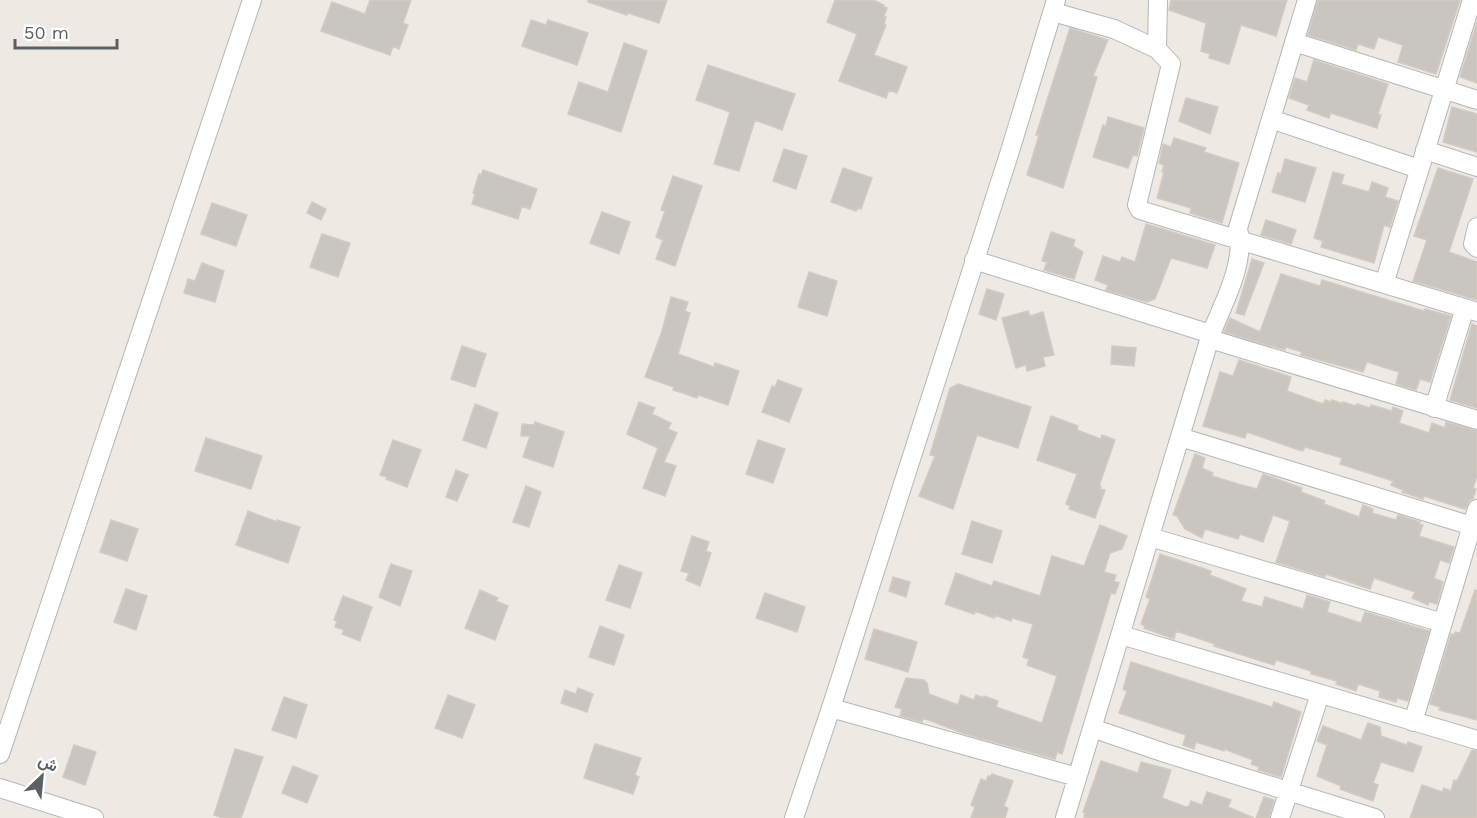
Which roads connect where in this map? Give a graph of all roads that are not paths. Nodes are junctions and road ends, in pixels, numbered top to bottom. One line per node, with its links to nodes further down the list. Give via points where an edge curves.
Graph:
1 (252, 0): 33 (street)
2 (1158, 0): 7 (street)
3 (1307, 0): 6 (street)
4 (1472, 0): 8 (street)
5 (1054, 6): 7 (street); 17 (street)
6 (1294, 42): 8 (street); 10 (street)
7 (1157, 49): 15 (street, via 1172,64 1137,205 1140,210)
8 (1443, 90): 9 (street); 11 (street)
9 (1477, 100)
10 (1270, 119): 13 (street); 15 (street, via 1238,228)
11 (1425, 150): 12 (street); 13 (street)
12 (1477, 167)
13 (1419, 170): 18 (street)
14 (1477, 227): 16 (street, via 1473,244)
15 (1240, 240): 18 (street); 20 (street, via 1237,266)
16 (1477, 248)
17 (974, 260): 20 (street); 29 (street)
18 (1384, 284): 19 (street)
19 (1471, 310): 21 (street)
20 (1211, 336): 21 (street); 23 (street)
21 (1434, 408): 22 (street)
22 (1477, 420)
23 (1180, 437): 24 (street); 25 (street)
24 (1474, 518): 26 (street)
25 (1150, 537): 26 (street); 27 (street)
26 (1443, 623): 30 (street)
27 (1120, 635): 28 (street); 31 (street)
28 (1320, 694): 30 (street); 36 (street)
29 (831, 708): 34 (street); 38 (street)
30 (1413, 722): 32 (street)
31 (1092, 728): 34 (street); 36 (street)
32 (1477, 740)
33 (0, 754)
34 (1077, 777): 39 (street)
35 (0, 788): 37 (street)
36 (1288, 792): 40 (street); 41 (street)
37 (94, 818)
38 (794, 818)
39 (1065, 818)
40 (1280, 818)
41 (1375, 818)

